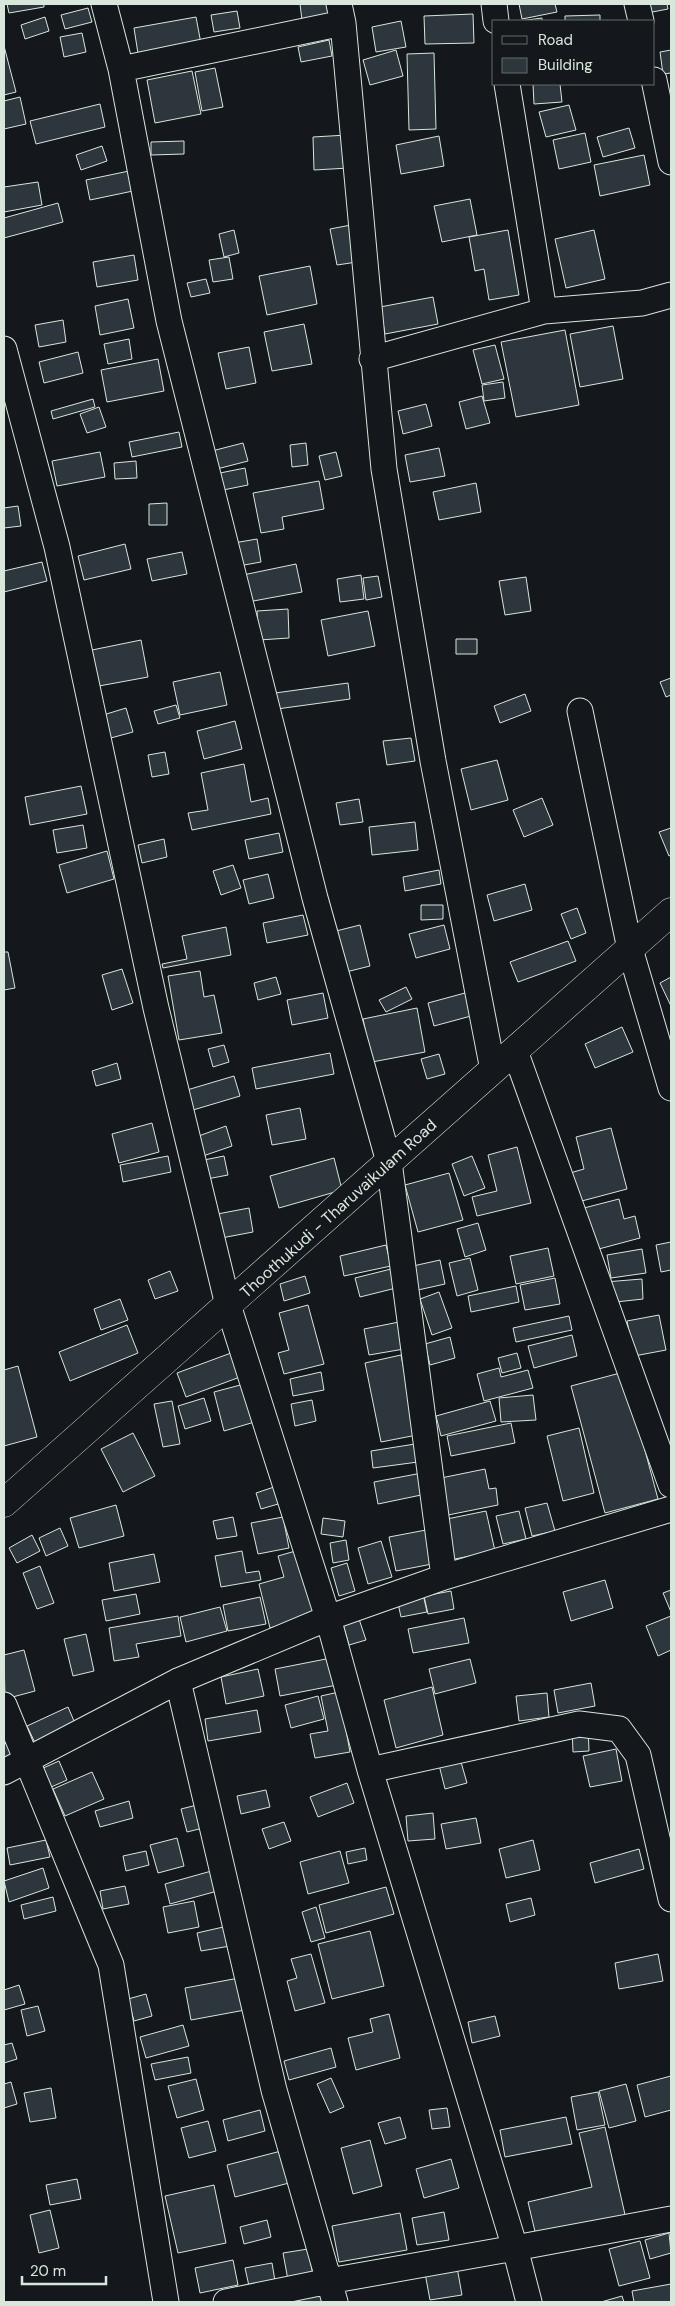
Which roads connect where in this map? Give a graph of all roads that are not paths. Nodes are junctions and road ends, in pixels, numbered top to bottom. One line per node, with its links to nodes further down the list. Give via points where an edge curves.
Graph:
1 (104, 4): 7 (street)
2 (494, 4): 5 (street)
3 (638, 4): 6 (street)
4 (341, 13): 7 (street); 14 (street)
5 (496, 20)
6 (641, 20)
7 (120, 69): 21 (street, via 169,321 315,898)
8 (507, 85): 12 (street)
9 (655, 85): 10 (street)
10 (671, 162)
11 (671, 295): 12 (street, via 642,303)
12 (544, 311): 14 (street)
13 (4, 349): 22 (street, via 57,547 156,1008)
14 (372, 359): 19 (street, via 387,489 433,761)
15 (580, 711): 17 (street)
16 (671, 912): 17 (main road, Thoothukudi - Tharuvaikulam Road)
17 (630, 949): 18 (main road, Thoothukudi - Tharuvaikulam Road); 20 (street)
18 (515, 1051): 19 (main road, Thoothukudi - Tharuvaikulam Road); 23 (street)
19 (493, 1070): 21 (main road, Thoothukudi - Tharuvaikulam Road)
20 (671, 1088)
21 (389, 1162): 22 (main road, Thoothukudi - Tharuvaikulam Road); 26 (street)
22 (228, 1305): 24 (main road, Thoothukudi - Tharuvaikulam Road); 27 (street)
23 (671, 1485)
24 (4, 1504)
25 (671, 1510): 26 (street)
26 (444, 1577): 27 (street)
27 (328, 1618): 28 (street); 31 (street)
28 (178, 1681): 30 (street); 36 (street, via 274,2090)
29 (4, 1705): 30 (street)
30 (26, 1761): 32 (street); 37 (street, via 111,1965)
31 (370, 1770): 33 (street, via 579,1724 619,1729 638,1755); 35 (street)
32 (4, 1772)
33 (671, 1899)
34 (671, 2219): 35 (street)
35 (515, 2248): 36 (street); 39 (street)
36 (332, 2292): 38 (street)
37 (166, 2302)
38 (226, 2302)
39 (530, 2302)

